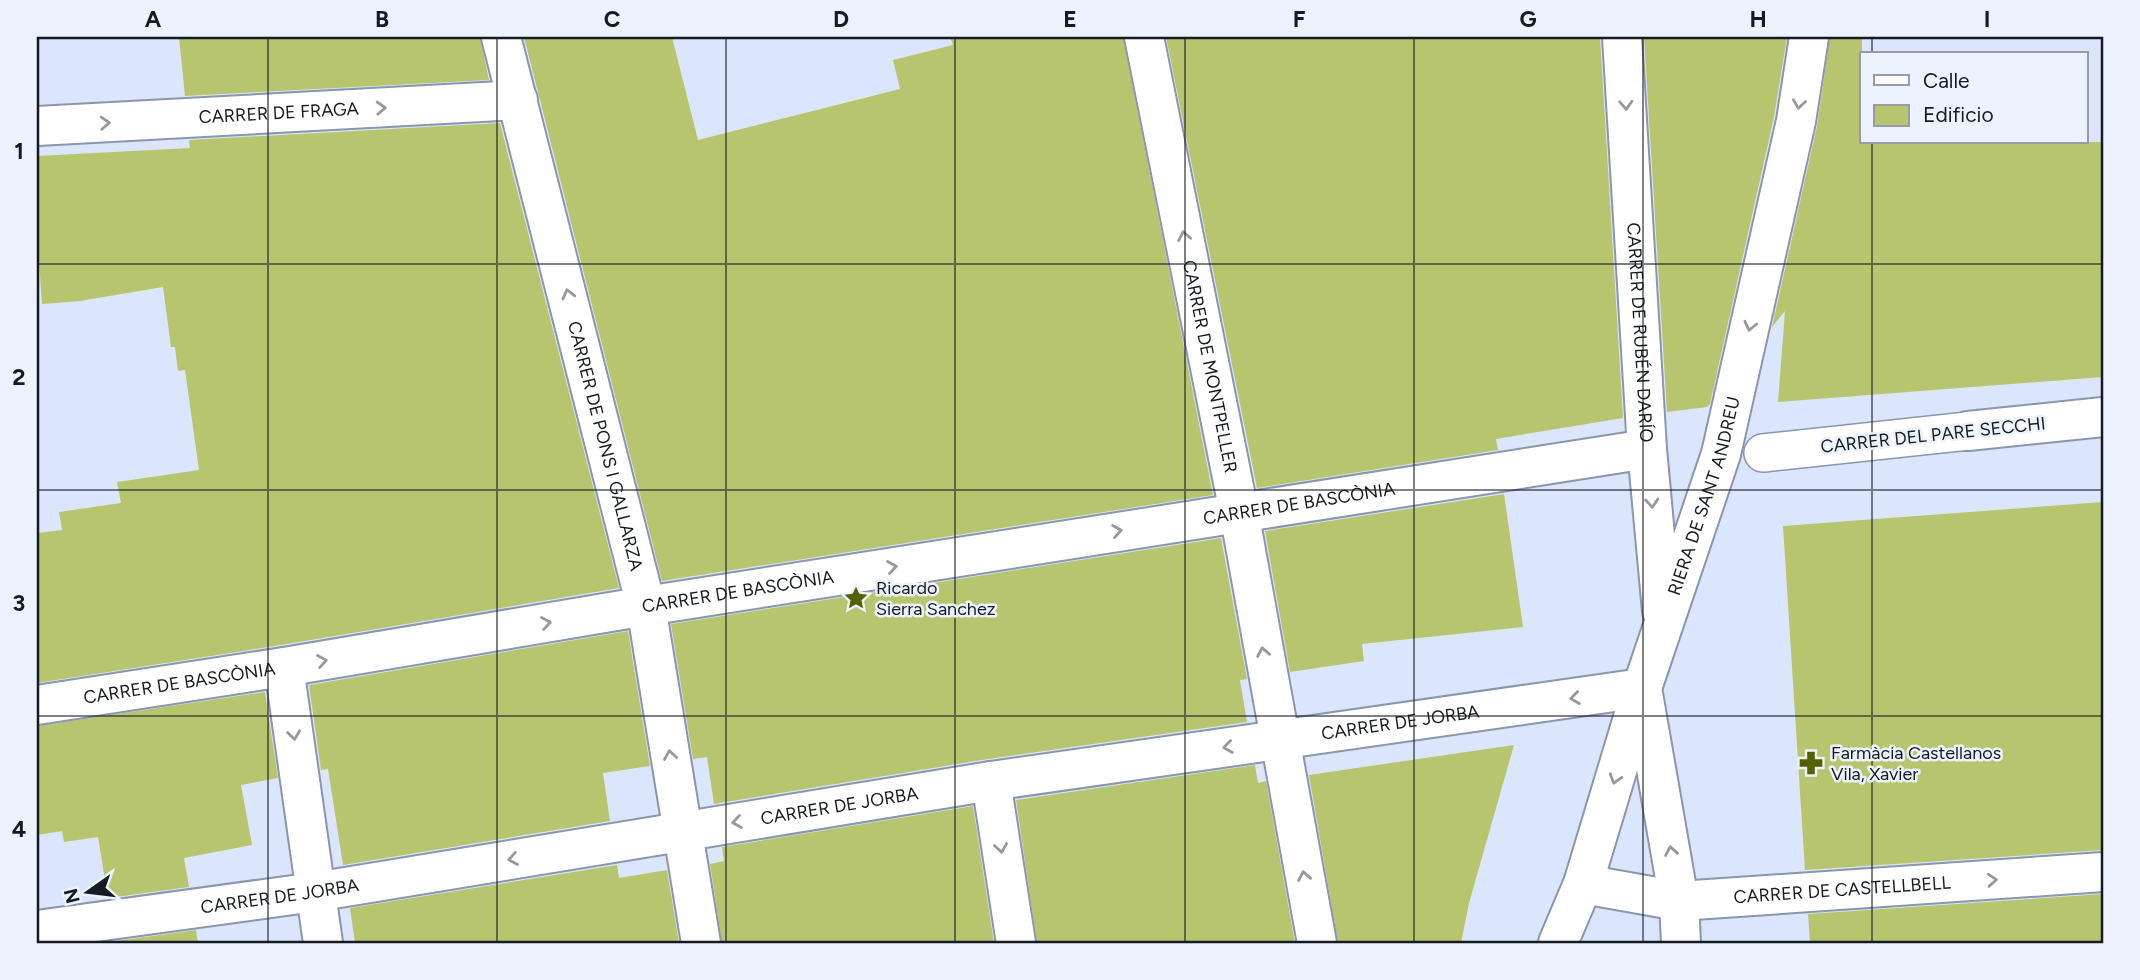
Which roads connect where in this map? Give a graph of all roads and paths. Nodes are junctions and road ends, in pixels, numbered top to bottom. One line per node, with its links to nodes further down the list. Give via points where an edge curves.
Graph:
1 (501, 37): 5 (street, CARRER DE PONS I GALLARZA)
2 (1144, 37): 11 (street, CARRER DE MONTPELLER, one-way to 2)
3 (1622, 37): 9 (street, CARRER DE RUBÉN DARÍO, one-way to 9)
4 (1808, 37): 13 (street, RIERA DE SANT ANDREU, one-way to 13, via 1796,121 1721,454)
5 (518, 100): 6 (street, CARRER DE FRAGA, one-way to 5); 12 (street, CARRER DE PONS I GALLARZA, one-way to 5)
6 (37, 126)
7 (2103, 417): 8 (street, CARRER DEL PARE SECCHI)
8 (1968, 430): 10 (street, CARRER DEL PARE SECCHI)
9 (1647, 449): 11 (street, CARRER DE BASCÒNIA); 13 (street, CARRER DE RUBÉN DARÍO, one-way to 13)
10 (1763, 453)
11 (1239, 512): 12 (street, CARRER DE BASCÒNIA, one-way to 11); 17 (street, CARRER DE MONTPELLER, one-way to 11)
12 (646, 606): 14 (street, CARRER DE BASCÒNIA, one-way to 12); 19 (street, CARRER DE PONS I GALLARZA, one-way to 12)
13 (1663, 626): 15 (street, RIERA DE SANT ANDREU)
14 (284, 667): 16 (street, CARRER DE BASCÒNIA); 22 (street, one-way to 22)
15 (1642, 688): 17 (street, CARRER DE JORBA, one-way to 17); 21 (street, RIERA DE SANT ANDREU, one-way to 21); 23 (street, one-way to 15)
16 (37, 705)
17 (1279, 740): 18 (street, CARRER DE JORBA, one-way to 18); 29 (street, CARRER DE MONTPELLER, one-way to 17)
18 (991, 781): 19 (street, CARRER DE JORBA, one-way to 19); 28 (street, one-way to 28)
19 (683, 830): 22 (street, CARRER DE JORBA, one-way to 22); 27 (street, CARRER DE PONS I GALLARZA)
20 (2103, 872): 23 (street, CARRER DE CASTELLBELL, one-way to 20)
21 (1583, 884): 23 (street, CARRER DE CASTELLBELL); 30 (street, RIERA DE SANT ANDREU)
22 (315, 892): 25 (street, CARRER DE JORBA); 26 (street)
23 (1679, 901): 31 (street)
24 (37, 930): 25 (street, CARRER DE JORBA)
25 (80, 933)
26 (323, 943)
27 (701, 943)
28 (1016, 943)
29 (1317, 943)
30 (1558, 943)
31 (1681, 943)

